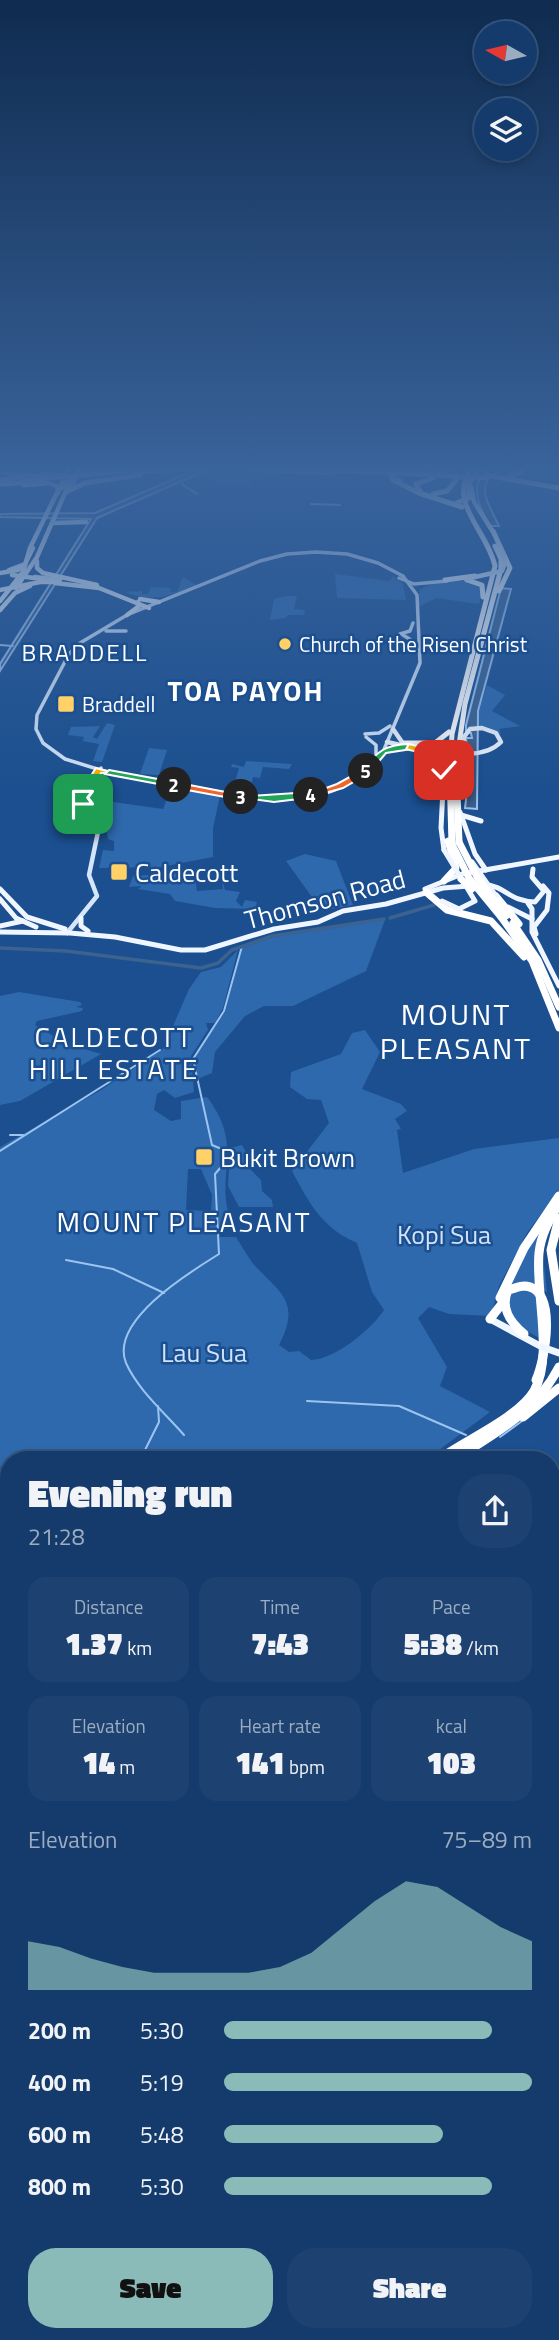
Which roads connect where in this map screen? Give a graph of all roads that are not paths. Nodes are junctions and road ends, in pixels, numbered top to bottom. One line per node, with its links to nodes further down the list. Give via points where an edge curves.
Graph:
1 (22, 575): 16 (highway)
2 (23, 575): 31 (highway)
3 (24, 575): 16 (highway)
4 (26, 575): 17 (highway, bridge)
5 (48, 575): 17 (highway)
6 (231, 575): 25 (main road)
7 (394, 575): 15 (main road)
8 (401, 575): 21 (main road)
9 (408, 575): 20 (main road)
10 (474, 575): 18 (highway)
11 (483, 575): 19 (main road, bridge)
12 (494, 575): 33 (highway)
13 (498, 575): 36 (highway)
14 (507, 575): 36 (highway)
15 (399, 578): 21 (main road); 24 (main road)
16 (21, 580): 23 (highway); 26 (highway); 31 (highway)
17 (58, 580): 22 (highway); 22 (highway); 23 (highway, bridge); 26 (main road)
18 (445, 580): 20 (main road)
19 (453, 580): 20 (main road); 33 (highway, via 482,585)
20 (430, 582): 21 (main road); 27 (main road, via 421,587)
21 (412, 584): 24 (main road); 27 (main road)
22 (98, 586): 29 (main road)
23 (0, 588)
24 (408, 590): 28 (main road)
25 (190, 591): 30 (main road); 32 (main road)
26 (15, 593): 31 (main road)
27 (417, 598): 28 (main road); 41 (main road, via 420,663)
28 (410, 599): 35 (main road)
29 (139, 601): 30 (main road); 32 (main road); 34 (main road)
30 (159, 602): 32 (main road)
31 (1, 604)
32 (150, 607): 34 (main road)
33 (482, 613): 40 (highway)
34 (127, 617): 37 (main road); 37 (main road, via 126,630); 43 (main road, via 72,650 37,715)
35 (413, 624): 38 (main road); 38 (main road, via 402,635)
36 (486, 627): 39 (highway)
37 (106, 631): 43 (main road, via 73,655 39,719)
38 (416, 643): 41 (main road, via 416,667)
39 (467, 693): 47 (highway); 58 (highway, via 457,740)
40 (456, 713): 42 (highway); 55 (highway)
41 (391, 728): 44 (main road); 45 (main road); 46 (main road)
42 (449, 732): 46 (highway, via 437,744); 53 (highway)
43 (39, 735): 50 (main road, via 60,753)
44 (366, 735): 49 (main road, via 376,745)
45 (386, 740): 46 (main road); 48 (main road); 49 (main road)
46 (405, 744): 47 (main road, bridge, via 425,748 483,752 501,742 496,733 470,729); 48 (main road); 53 (main road, via 439,755)
47 (462, 750): 56 (main road)
48 (383, 751): 54 (main road, via 362,774 327,791 288,799)
49 (376, 754): 54 (main road, via 356,775 318,791)
50 (100, 769): 51 (main road); 52 (main road); 52 (main road); 54 (main road)
51 (111, 773): 52 (main road); 54 (main road)
52 (96, 776): 60 (main road, via 83,804 98,832)
53 (446, 778): 65 (main road, bridge, via 441,829 444,850)
54 (236, 795)
55 (449, 804): 58 (highway); 66 (highway, via 447,833 456,868)
56 (461, 813): 57 (main road); 58 (main road); 64 (main road, via 475,854)
57 (481, 821)
58 (458, 842): 72 (main road, bridge); 79 (highway, bridge, via 469,878)
59 (559, 858): 61 (main road, Thomson Road); 62 (main road, Thomson Road)
60 (95, 861): 80 (main road, via 92,875 100,898); 84 (main road, via 89,875 96,887 96,901)
61 (546, 862): 63 (main road, Thomson Road); 69 (main road, via 534,871)
62 (522, 864): 63 (main road); 64 (main road, Thomson Road)
63 (533, 869): 67 (main road, via 532,877)
64 (488, 870): 66 (main road, Thomson Road)
65 (461, 878): 74 (main road, bridge, via 474,895 473,905 456,909); 79 (highway, bridge)
66 (444, 881): 85 (main road, Thomson Road, via 391,901 341,909 213,947 181,948)
67 (539, 884): 69 (main road); 77 (main road, via 543,895)
68 (450, 887): 71 (main road, Thomson Road); 74 (main road); 77 (main road, Thomson Road, via 492,883)
69 (546, 888): 75 (main road)
70 (0, 889): 81 (main road)
71 (424, 893): 74 (highway); 84 (main road, Thomson Road, via 205,950)
72 (496, 896): 79 (highway, bridge)
73 (0, 899): 76 (main road)
74 (440, 901): 89 (highway, via 447,910 491,921)
75 (547, 905): 77 (main road, via 540,902); 78 (main road)
76 (5, 907): 81 (main road); 83 (main road, via 6,919)
77 (530, 910): 78 (main road); 79 (main road); 82 (main road); 88 (main road, via 530,927)
78 (545, 914): 82 (main road)
79 (509, 916): 89 (highway); 90 (highway); 92 (highway, via 530,945)
80 (81, 918): 84 (main road); 85 (main road, via 81,926)
81 (25, 920): 83 (main road, Thomson Road); 84 (main road, Thomson Road); 87 (main road, Thomson Road)
82 (538, 922): 88 (main road, via 534,927)
83 (0, 925)
84 (69, 931): 85 (main road, Thomson Road); 87 (main road, Thomson Road)
85 (88, 931)
86 (0, 932): 87 (main road, Thomson Road)
87 (50, 932)
88 (538, 942): 91 (main road)
89 (524, 957): 90 (highway)
90 (540, 983): 93 (highway)
91 (559, 986)
92 (559, 1007)
93 (558, 1028)
94 (559, 1196): 100 (highway, via 505,1283)
95 (559, 1203): 103 (highway, via 542,1240)
96 (559, 1218): 97 (highway)
97 (551, 1244): 98 (main road); 99 (highway)
98 (559, 1267)
99 (559, 1301)
100 (501, 1306): 101 (highway); 102 (highway)
101 (490, 1319): 102 (main road)
102 (520, 1333): 104 (main road, bridge); 107 (highway, via 504,1304 508,1290 519,1286 535,1290 543,1298 550,1343 541,1373)
103 (557, 1333)
104 (558, 1349): 107 (highway, via 551,1368)
105 (559, 1367): 108 (highway, via 551,1384)
106 (559, 1388): 108 (highway)
107 (516, 1407): 109 (highway)
108 (514, 1419): 110 (highway)
109 (451, 1451)
110 (466, 1451)

